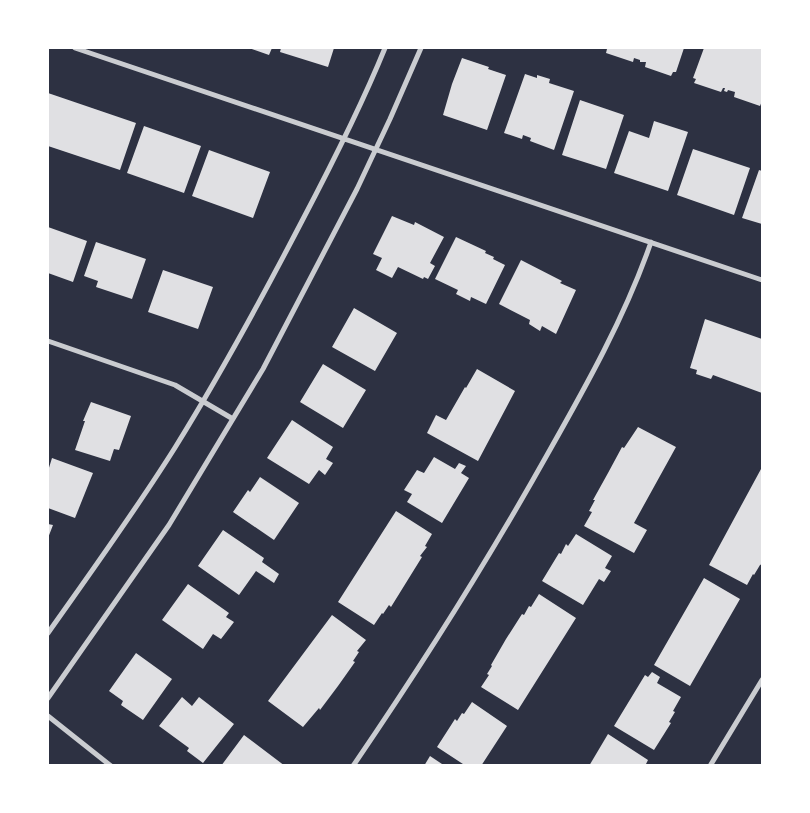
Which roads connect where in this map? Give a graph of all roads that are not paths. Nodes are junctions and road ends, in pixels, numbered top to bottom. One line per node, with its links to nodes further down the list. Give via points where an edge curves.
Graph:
1 (75, 48): 4 (street)
2 (385, 48): 4 (street)
3 (421, 48): 5 (street)
4 (344, 138): 5 (street); 9 (street, via 276,271)
5 (375, 148): 6 (street); 10 (street, via 263,369)
6 (651, 242): 7 (street); 16 (street, via 585,386 500,538)
7 (762, 280)
8 (48, 341): 9 (street, via 164,380)
9 (202, 401): 10 (street); 11 (street, via 146,491)
10 (233, 419): 13 (street, via 145,560)
11 (48, 633)
12 (762, 680): 17 (street)
13 (48, 698)
14 (48, 716): 15 (street)
15 (111, 766)
16 (353, 766)
17 (710, 766)

